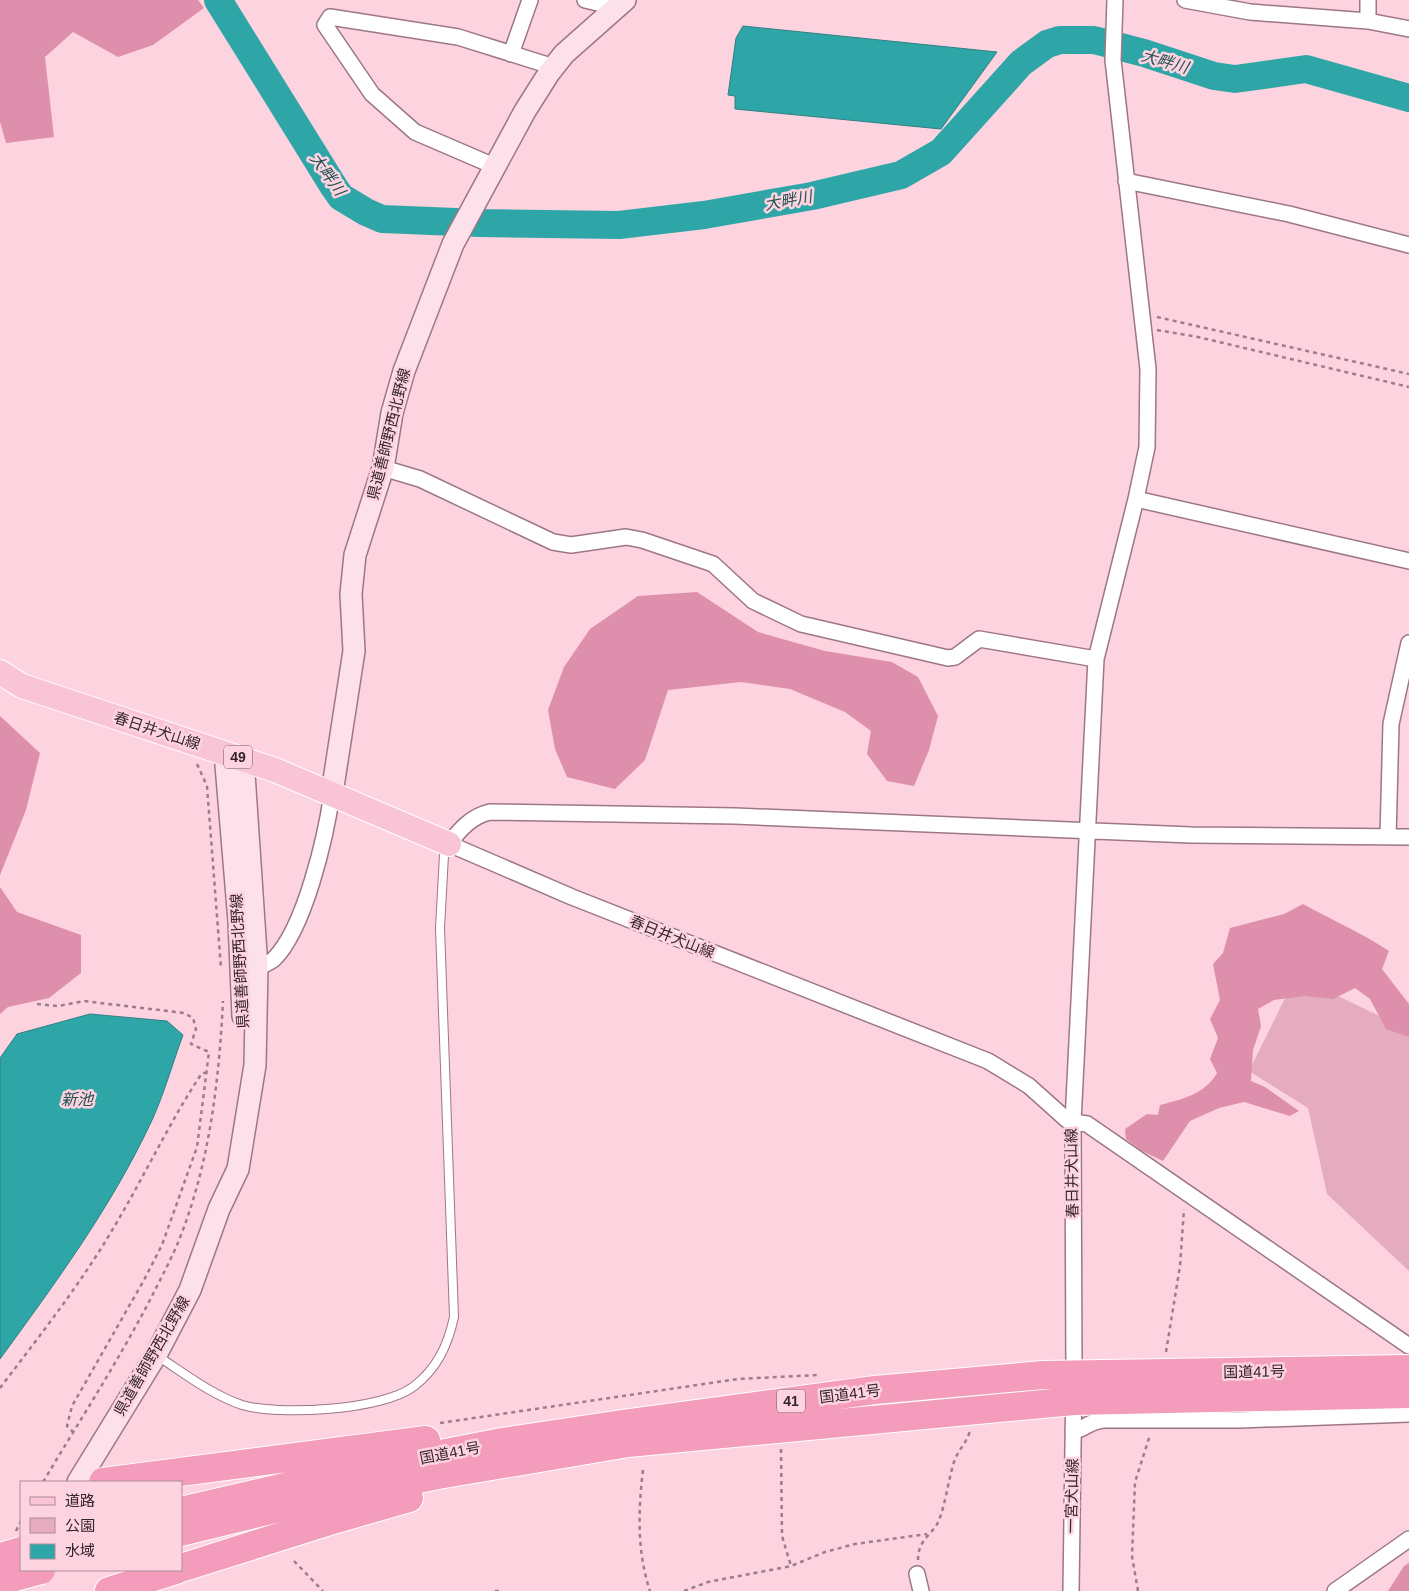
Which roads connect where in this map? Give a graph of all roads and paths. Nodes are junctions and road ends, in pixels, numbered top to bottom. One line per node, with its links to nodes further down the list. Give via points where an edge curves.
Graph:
1 (530, 0): 9 (street)
2 (585, 0): 6 (street)
3 (1115, 0): 12 (street, via 1113,60)
4 (1185, 0): 7 (street, via 1250,12)
5 (1368, 0): 7 (street)
6 (618, 5): 10 (main road, 県道善師野西北野線)
7 (1368, 21): 8 (street)
8 (1409, 29)
9 (512, 54): 10 (street); 11 (street, via 458,37 370,23 330,17 325,25 372,94 415,132)
10 (554, 67): 11 (main road, 県道善師野西北野線, via 525,110)
11 (494, 166): 18 (main road, 県道善師野西北野線, via 453,244 404,371 392,413)
12 (1126, 181): 13 (street, via 1289,214); 14 (street)
13 (1409, 245)
14 (1142, 313): 15 (street); 16 (path)
15 (1143, 330): 17 (path, via 1198,337); 19 (street, via 1148,369 1147,447)
16 (1409, 374)
17 (1409, 387)
18 (383, 468): 22 (street, via 427,482 553,542 571,545 626,537 714,564 752,601 801,624 829,632 948,658 955,657 979,639); 26 (main road, 県道善師野西北野線, via 356,555 352,594 354,651)
19 (1136, 499): 20 (street); 22 (street)
20 (1409, 561)
21 (1409, 643): 28 (street, via 1391,724)
22 (1096, 659): 27 (street)
23 (0, 672): 24 (main road, 春日井犬山線 / 49, via 22,686)
24 (190, 741): 25 (main road, 春日井犬山線 / 49); 32 (path, via 191,752 207,786)
25 (234, 756): 26 (main road, 春日井犬山線 / 49); 31 (main road, 県道善師野西北野線); 37 (main road, 県道善師野西北野線, via 244,1039)
26 (332, 793): 30 (main road, 春日井犬山線 / 49); 31 (street, 県道善師野西北野線, via 322,847 307,896 291,933 273,960)
27 (1088, 830): 28 (street, via 1191,835); 30 (street, via 735,816 490,812 466,824); 36 (street)
28 (1388, 837): 29 (street)
29 (1409, 837)
30 (449, 844): 36 (street, 春日井犬山線 / 49, via 572,897 988,1061 1028,1086); 40 (lane, via 444,855 440,928 454,1317 449,1342 442,1356 412,1388 384,1400 313,1410 276,1411 243,1405 213,1393)
31 (257, 968): 37 (main road, 県道善師野西北野線, via 255,1065)
32 (222, 977)
33 (223, 996): 50 (path, via 217,1089 204,1159 182,1234 138,1322)
34 (37, 1004): 35 (path, via 58,1006 84,1002 184,1013 193,1018 196,1029 191,1044 209,1052)
35 (206, 1073): 43 (path, via 202,1073 174,1115 117,1222 77,1286); 50 (path, via 197,1147 162,1245 72,1406 67,1426)
36 (1073, 1122): 38 (street, via 1087,1124); 44 (street, 春日井犬山線)
37 (238, 1169): 40 (main road, 県道善師野西北野線, via 219,1210 190,1290)
38 (1185, 1191): 39 (street); 41 (path, via 1180,1266)
39 (1409, 1346)
40 (156, 1355): 56 (main road, 県道善師野西北野線)
41 (1166, 1356)
42 (1409, 1369): 44 (highway, 国道41号 / 41)
43 (0, 1388)
44 (1074, 1388): 45 (highway, 国道41号 / 41, via 1043,1374); 46 (highway, 国道41号 / 41); 51 (street, 一宮犬山線); 52 (highway, 国道41号 / 41)
45 (875, 1390): 57 (highway, via 800,1388 639,1407 402,1444); 58 (highway, 国道41号 / 41, via 502,1442)
46 (1409, 1394)
47 (1409, 1414): 48 (street)
48 (1154, 1420): 51 (street, via 1090,1421 1082,1430); 81 (path, via 1135,1482 1132,1556)
49 (971, 1428): 60 (path, via 966,1443 957,1452 939,1521)
50 (73, 1432): 55 (path)
51 (1073, 1432): 80 (street, 一宮犬山線)
52 (628, 1443): 59 (highway, 国道41号 / 41, via 438,1475); 66 (highway, via 591,1457 439,1490)
53 (781, 1448): 65 (path, via 782,1536)
54 (643, 1470): 77 (path, via 639,1503 640,1537 642,1568)
55 (44, 1481)
56 (79, 1481)
57 (111, 1481)
58 (182, 1510)
59 (182, 1532)
60 (927, 1534): 65 (path, via 855,1544); 70 (path, via 918,1553)
61 (1409, 1539): 82 (street)
62 (20, 1551): 63 (highway, bridge)
63 (0, 1558)
64 (294, 1561): 74 (path)
65 (791, 1566): 78 (path, via 708,1582)
66 (182, 1568)
67 (28, 1571): 72 (main road)
68 (38, 1571): 71 (highway, bridge)
69 (173, 1571): 73 (highway)
70 (917, 1574): 79 (street)
71 (0, 1582)
72 (18, 1591)
73 (109, 1591)
74 (323, 1591)
75 (495, 1591): 76 (path)
76 (502, 1591)
77 (650, 1591)
78 (684, 1591)
79 (921, 1591)
80 (1070, 1591)
81 (1138, 1591)
82 (1336, 1591)

